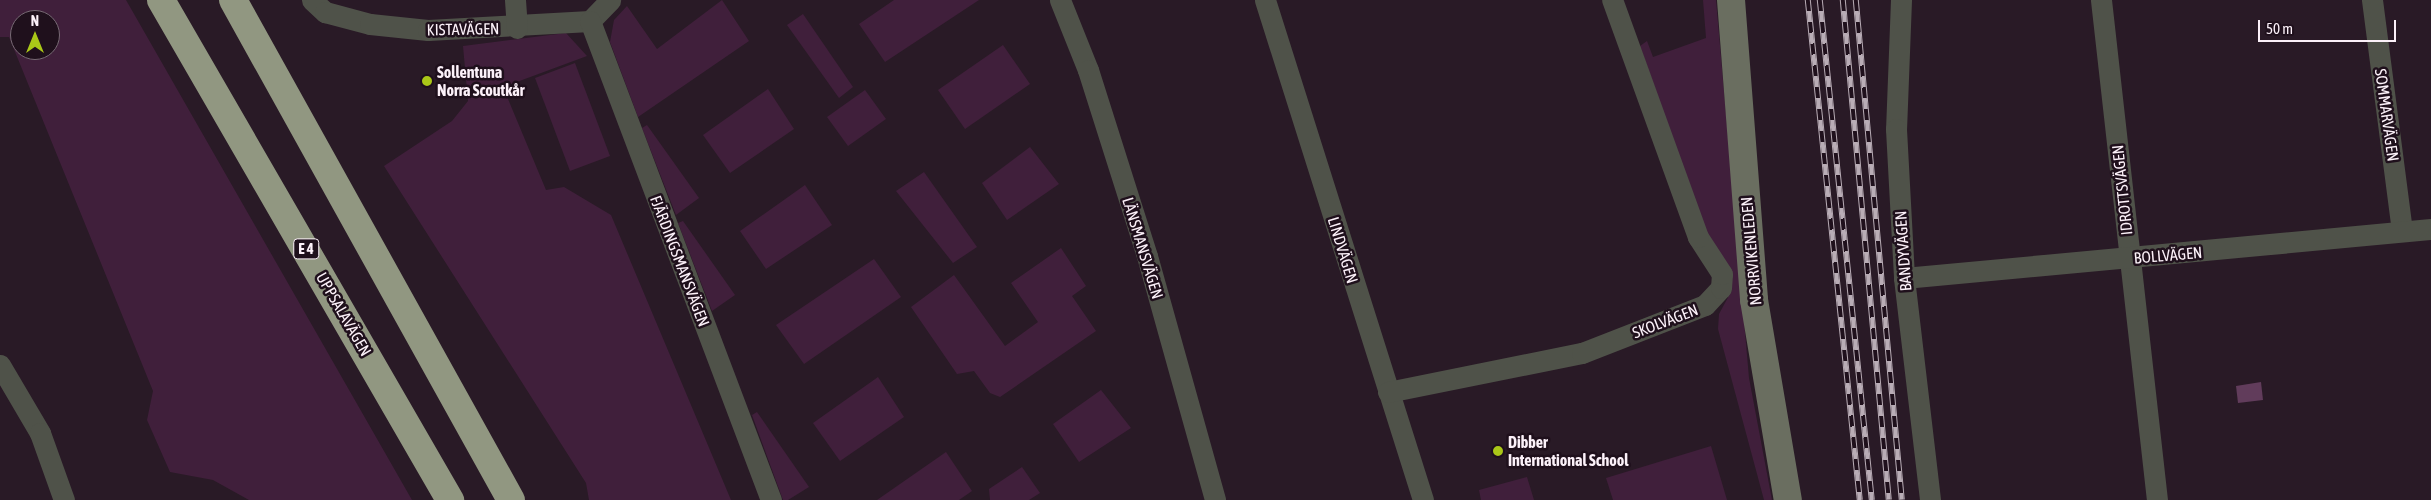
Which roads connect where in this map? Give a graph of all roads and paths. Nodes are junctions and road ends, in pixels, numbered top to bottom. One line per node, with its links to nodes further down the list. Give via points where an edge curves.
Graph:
1 (161, 0): 22 (highway, UPPSALAVÄGEN / E 4)
2 (233, 0): 23 (highway)
3 (312, 0): 14 (street, KISTAVÄGEN, via 325,12 370,24 428,30)
4 (515, 0): 14 (street)
5 (610, 0): 13 (street)
6 (1060, 0): 25 (street, LÄNSMANSVÄGEN, via 1088,70 1147,256)
7 (1265, 0): 20 (street, LINDVÄGEN)
8 (1612, 0): 20 (street, SKOLVÄGEN, via 1698,237 1722,274 1721,288 1705,306 1582,353)
9 (1731, 0): 27 (main road, NORRVIKENLEDEN, via 1754,300)
10 (1901, 0): 18 (street, BANDYVÄGEN, via 1896,128)
11 (2101, 0): 17 (street, IDROTTSVÄGEN)
12 (2372, 0): 15 (street, SOMMARVÄGEN)
13 (590, 21): 14 (street, KISTAVÄGEN); 24 (street, FJÄRDINGSMANSVÄGEN)
14 (517, 28)
15 (2402, 230): 16 (street, BOLLVÄGEN); 17 (street, BOLLVÄGEN)
16 (2431, 230)
17 (2130, 259): 18 (street, BOLLVÄGEN); 29 (street, IDROTTSVÄGEN)
18 (1904, 278): 28 (street, BANDYVÄGEN)
19 (0, 365): 21 (street, via 40,433)
20 (1388, 392): 26 (street, LINDVÄGEN)
21 (64, 500)
22 (450, 500)
23 (511, 500)
24 (771, 500)
25 (1215, 500)
26 (1423, 500)
27 (1788, 500)
28 (1930, 500)
29 (2157, 500)

